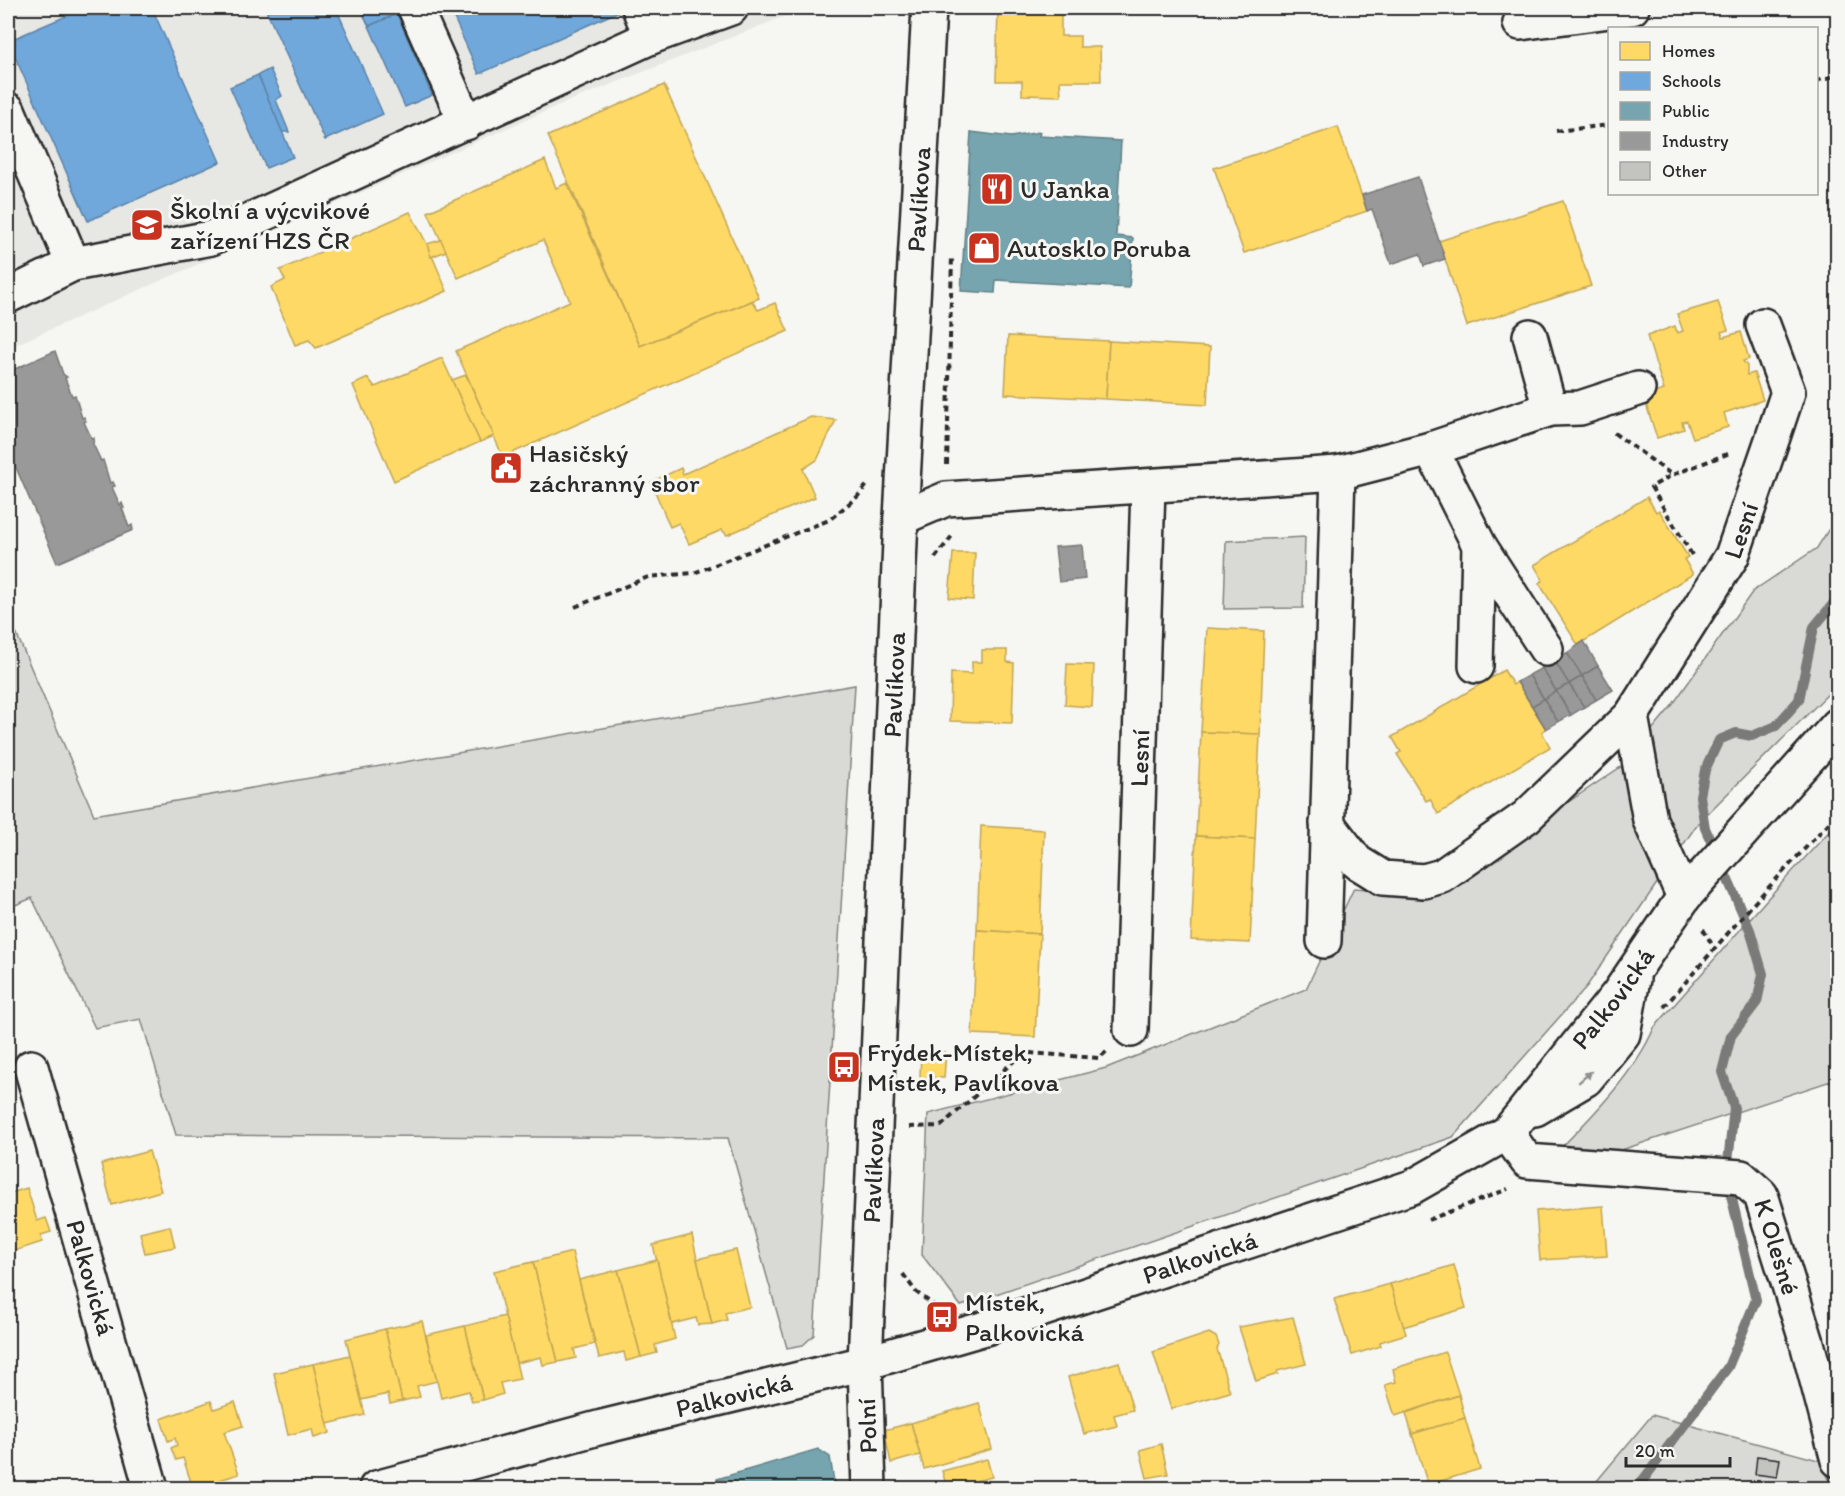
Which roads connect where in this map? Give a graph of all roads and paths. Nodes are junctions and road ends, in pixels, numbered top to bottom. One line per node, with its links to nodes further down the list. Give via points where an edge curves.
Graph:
1 (414, 8): 10 (street)
2 (731, 8): 5 (street)
3 (930, 8): 27 (street, Pavlíkova)
4 (1632, 8): 6 (street)
5 (645, 22): 10 (street)
6 (1520, 23)
7 (1838, 75): 8 (path)
8 (1818, 80)
9 (8, 110): 14 (street)
10 (466, 123): 14 (street, via 212,238)
11 (1608, 125): 12 (path)
12 (1556, 131)
13 (953, 247): 26 (path)
14 (73, 264): 15 (street)
15 (8, 296)
16 (1763, 325): 20 (street, Lesní, via 1788,392)
17 (1530, 336): 19 (street)
18 (1638, 389): 19 (street)
19 (1565, 409): 21 (street); 23 (path)
20 (1773, 437): 23 (path); 30 (street, Lesní, via 1732,555)
21 (1431, 449): 22 (street); 29 (street)
22 (1338, 473): 25 (street); 37 (street)
23 (1672, 475): 30 (path, via 1651,486)
24 (869, 482): 31 (path, via 829,520 694,573 648,577)
25 (1148, 487): 26 (street); 41 (street, Lesní)
26 (946, 499): 27 (street); 28 (path)
27 (901, 518): 45 (street, Pavlíkova)
28 (950, 537)
29 (1479, 545): 32 (street); 33 (street)
30 (1713, 589): 34 (street, Lesní)
31 (575, 607)
32 (1546, 650)
33 (1476, 666)
34 (1631, 716): 37 (street, Lesní, via 1526,817 1442,876 1424,881 1383,878 1357,862); 38 (street, via 1650,820)
35 (1838, 725): 38 (street, Palkovická)
36 (1838, 813): 39 (path)
37 (1326, 823): 40 (street)
38 (1691, 889): 43 (street, Palkovická, via 1634,971 1623,1034 1586,1079)
39 (1731, 929)
40 (1324, 941)
41 (1131, 1030): 44 (path, via 1100,1058 1030,1053 1015,1060 941,1126)
42 (31, 1067): 47 (street, Palkovická)
43 (1512, 1126): 45 (street, Palkovická, via 1412,1187 989,1328); 46 (street, K Olešné, via 1527,1161 1729,1176 1761,1195)
44 (906, 1128)
45 (865, 1363): 48 (street, Palkovická, via 602,1427); 49 (street, Polní)
46 (1838, 1460)
47 (151, 1488)
48 (376, 1488)
49 (869, 1488)

